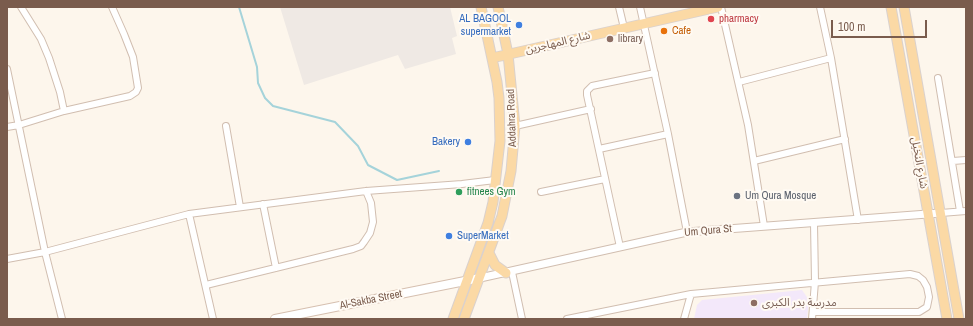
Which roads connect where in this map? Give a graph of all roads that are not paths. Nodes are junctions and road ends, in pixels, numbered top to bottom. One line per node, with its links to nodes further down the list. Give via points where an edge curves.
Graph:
1 (21, 7): 21 (street, via 41,39 49,58)
2 (112, 7): 21 (street, via 133,57 138,88 130,96)
3 (481, 7): 14 (main road, Addahra Road)
4 (498, 7): 13 (main road, Addahra Road)
5 (619, 7): 12 (street)
6 (640, 7): 11 (street)
7 (719, 7): 11 (main road, شارع المهاجرين); 19 (street)
8 (820, 7): 15 (street)
9 (890, 7): 41 (main road, شارع النخيل)
10 (904, 7): 39 (main road, شارع النخيل)
11 (644, 24): 12 (main road, شارع المهاجرين); 17 (street)
12 (624, 28): 13 (main road, شارع المهاجرين)
13 (508, 54): 14 (main road, شارع المهاجرين); 24 (main road, Addahra Road)
14 (492, 58): 33 (main road, Addahra Road, via 499,98 500,141)
15 (831, 58): 19 (street); 27 (street)
16 (7, 69): 22 (street)
17 (655, 73): 20 (street, via 592,86 587,93); 26 (street)
18 (938, 78): 31 (street)
19 (739, 82): 30 (street)
20 (591, 109): 24 (street); 28 (street)
21 (64, 111): 22 (street)
22 (19, 124): 25 (street); 47 (street)
23 (226, 126): 37 (street)
24 (515, 126): 48 (main road, Addahra Road, via 507,199)
25 (7, 127)
26 (668, 134): 28 (street); 45 (street)
27 (845, 139): 30 (street); 42 (street)
28 (599, 149): 32 (street)
29 (966, 160): 31 (street)
30 (754, 161): 44 (street)
31 (953, 161): 38 (street)
32 (605, 179): 35 (street); 46 (street)
33 (495, 180): 34 (street); 53 (main road, Addahra Road, via 488,223)
34 (366, 191): 36 (street); 50 (street, via 371,203 373,222 364,242 353,249)
35 (541, 192)
36 (263, 204): 37 (street); 50 (street)
37 (240, 207): 40 (street)
38 (963, 211): 39 (street)
39 (941, 213): 41 (street, Um Qura St); 69 (main road, شارع النخيل)
40 (189, 214): 47 (street); 55 (street)
41 (928, 214): 42 (street, Um Qura St); 68 (main road, شارع النخيل)
42 (858, 220): 43 (street, Um Qura St)
43 (814, 223): 44 (street, Um Qura St); 54 (street)
44 (764, 226): 45 (street, Um Qura St)
45 (687, 232): 46 (street, Um Qura St)
46 (620, 247): 51 (street, Um Qura St)
47 (45, 252): 49 (street); 59 (street)
48 (489, 253): 51 (main road, via 495,265); 52 (main road, Addahra Road)
49 (7, 259)
50 (276, 268): 55 (street)
51 (509, 273): 52 (street, Um Qura St); 64 (street)
52 (480, 278): 53 (main road, Al-Sakba Street); 63 (main road, Addahra Road)
53 (467, 281): 61 (main road, Al-Sakba Street); 62 (main road, Addahra Road)
54 (815, 282): 56 (street); 57 (street); 57 (street, via 914,274 926,283 929,300 925,309 919,312)
55 (206, 285): 60 (street)
56 (691, 294): 58 (street); 66 (street)
57 (813, 312): 67 (street)
58 (591, 317): 65 (street)
59 (62, 319)
60 (213, 319)
61 (275, 319)
62 (453, 319)
63 (464, 319)
64 (522, 319)
65 (567, 319)
66 (684, 319)
67 (812, 319)
68 (947, 319)
69 (959, 319)

